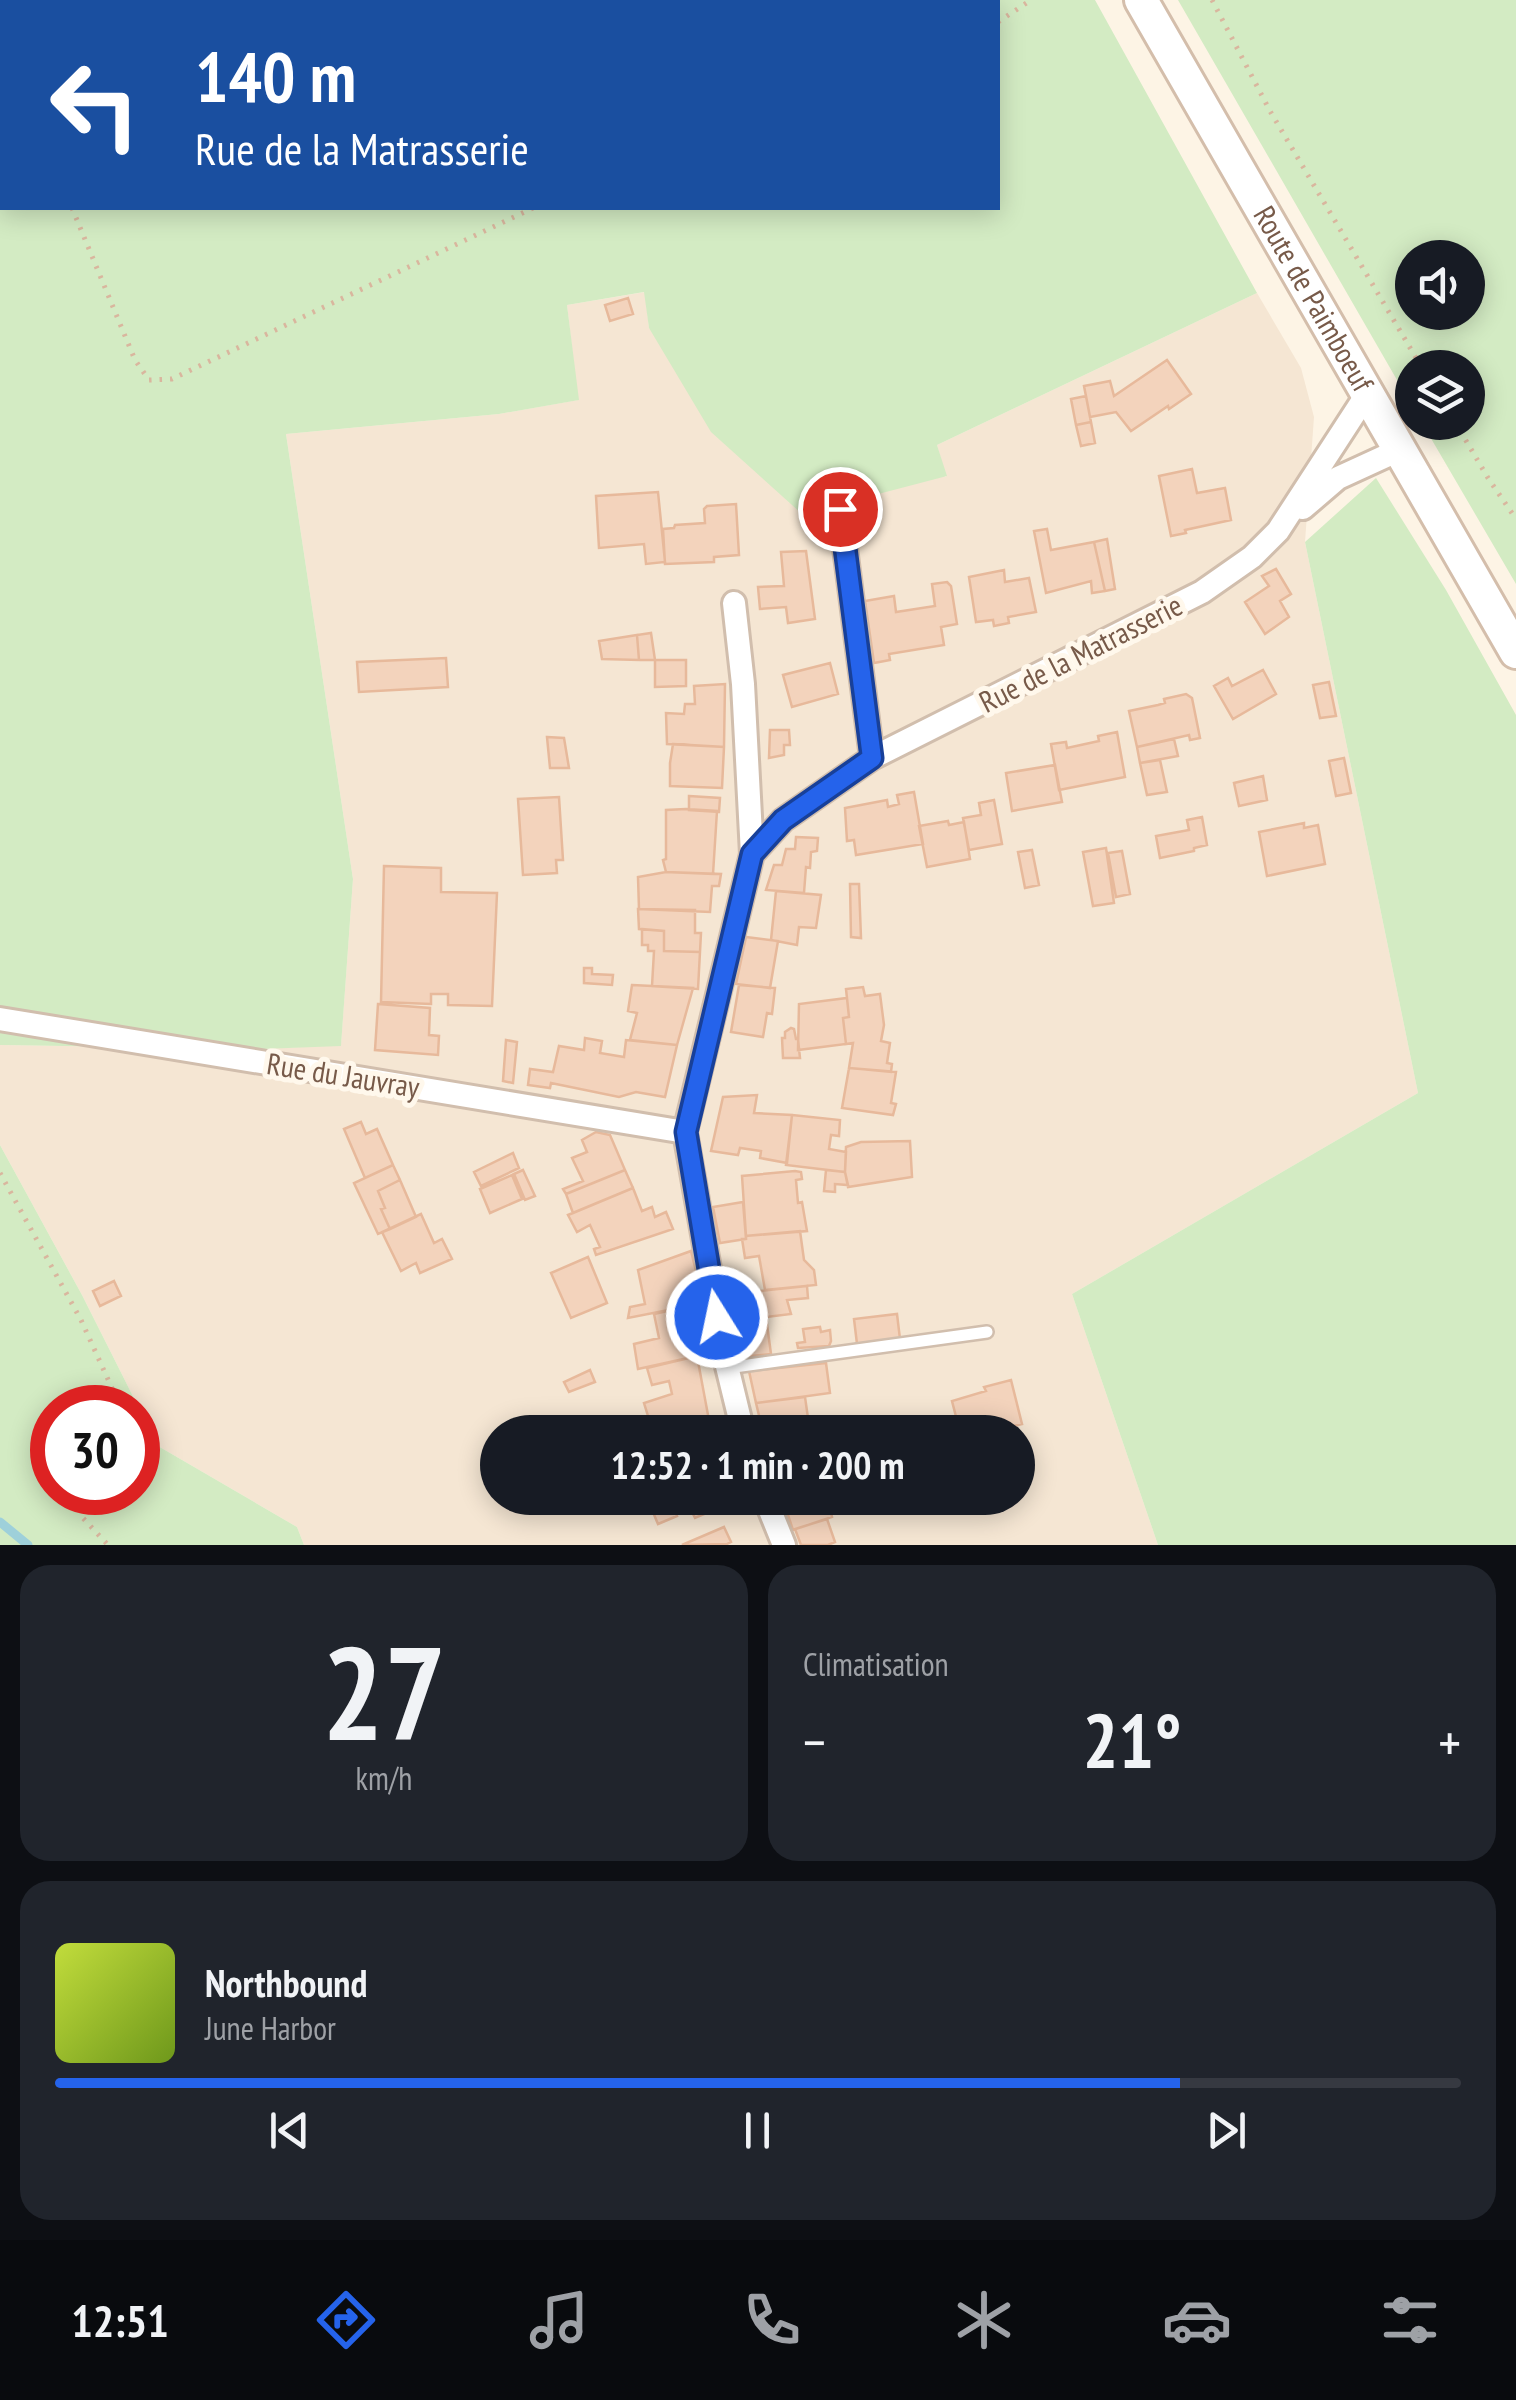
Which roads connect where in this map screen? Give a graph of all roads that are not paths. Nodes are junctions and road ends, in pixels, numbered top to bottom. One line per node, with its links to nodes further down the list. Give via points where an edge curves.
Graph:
1 (1141, 0): 2 (street, Route de Paimboeuf)
2 (1367, 394): 3 (street, Route de Paimboeuf); 5 (street, Rue de la Matrasserie)
3 (1400, 450): 5 (street, Rue de la Matrasserie, via 1338,478); 7 (street, Route de Paimboeuf)
4 (840, 509): 8 (street)
5 (1278, 531): 8 (street, Rue de la Matrasserie, via 1202,592)
6 (734, 603): 9 (street)
7 (1516, 652)
8 (872, 758): 9 (street, Rue de la Matrasserie, via 783,820)
9 (752, 854): 11 (street)
10 (0, 1019): 11 (street, Rue du Jauvray)
11 (686, 1132): 13 (street)
12 (986, 1332): 13 (lane)
13 (727, 1368): 14 (street)
14 (738, 1415)
15 (773, 1515): 16 (street)
16 (784, 1545)

